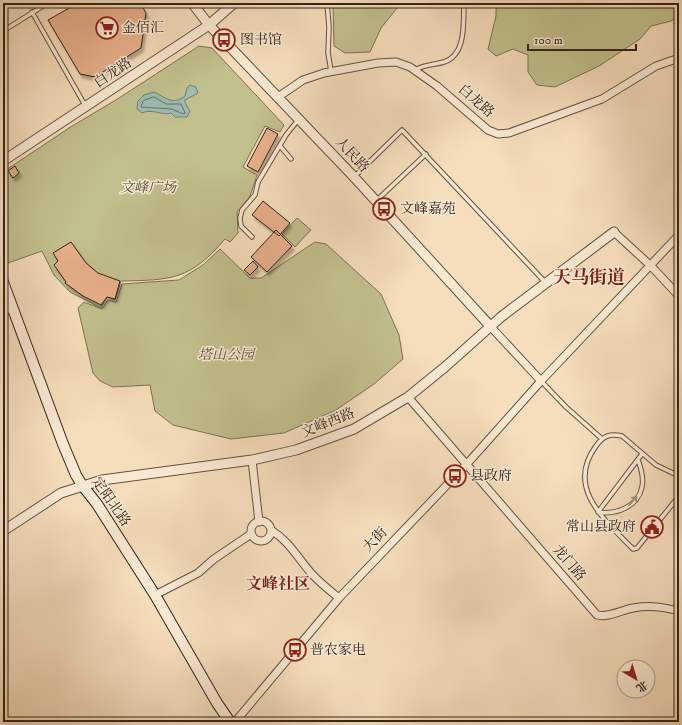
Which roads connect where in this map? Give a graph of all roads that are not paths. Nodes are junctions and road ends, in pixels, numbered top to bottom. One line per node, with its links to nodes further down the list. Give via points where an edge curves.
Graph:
1 (48, 3): 6 (lane)
2 (192, 3): 7 (street, 人民路)
3 (234, 3): 7 (street, 白龙路)
4 (327, 3): 11 (lane)
5 (464, 3): 10 (lane, via 463,40 456,52 446,62 426,64)
6 (32, 12): 8 (lane); 13 (lane)
7 (209, 25): 12 (street, 人民路); 13 (street, 白龙路)
8 (3, 31)
9 (679, 58): 10 (street, 白龙路, via 656,66 602,100 509,133 498,134 488,130 437,86)
10 (414, 70): 11 (street, 白龙路, via 396,62)
11 (331, 72): 12 (street, 白龙路, via 303,80)
12 (278, 97): 14 (street, 人民路)
13 (86, 108): 18 (street, 白龙路)
14 (299, 119): 15 (lane); 19 (street, 人民路)
15 (280, 146): 17 (lane); 23 (lane, via 258,182 255,195 242,210 241,226)
16 (426, 154): 19 (lane, via 402,130); 20 (lane); 26 (lane)
17 (291, 159)
18 (3, 161)
19 (354, 177): 20 (street, 人民路)
20 (376, 201): 30 (street, 人民路)
21 (614, 232): 24 (street); 26 (street, 文峰西路)
22 (679, 235): 24 (street, 大街)
23 (252, 237)
24 (650, 266): 27 (street); 31 (street, 大街)
25 (3, 282): 28 (main road, 定阳北路)
26 (545, 282): 30 (street, 文峰西路)
27 (679, 296)
28 (13, 307): 29 (street); 39 (main road, 定阳北路, via 63,444)
29 (3, 311)
30 (491, 327): 31 (street); 32 (street, 文峰西路)
31 (541, 381): 33 (lane); 37 (street, 大街)
32 (408, 397): 35 (street, 文峰西路, via 354,429 333,438); 37 (street)
33 (601, 438): 34 (lane, via 609,435 622,436); 41 (lane, via 592,451 584,480 590,501)
34 (642, 454): 36 (lane); 38 (lane, via 664,470)
35 (252, 460): 39 (street, 文峰西路, via 102,480); 42 (street)
36 (638, 460): 41 (lane); 41 (lane, one-way to 36, via 610,514 631,505 643,486)
37 (466, 465): 47 (street, 大街); 48 (street, 龙门路, via 597,615 603,617 631,608 655,606)
38 (679, 476)
39 (82, 485): 44 (street, 文峰西路, via 61,493); 46 (main road, 定阳北路, via 98,504)
40 (679, 496): 41 (lane, via 635,549)
41 (598, 512)
42 (260, 522): 43 (street, via 266,523); 45 (street, via 252,528)
43 (271, 530): 45 (street, via 267,539 261,541 255,539); 47 (street, via 286,540 312,574)
44 (3, 531)
45 (252, 534): 46 (street, via 198,573)
46 (156, 596): 49 (main road, 定阳北路)
47 (338, 598): 50 (street, 大街)
48 (679, 611)
49 (230, 722)
50 (235, 722)

